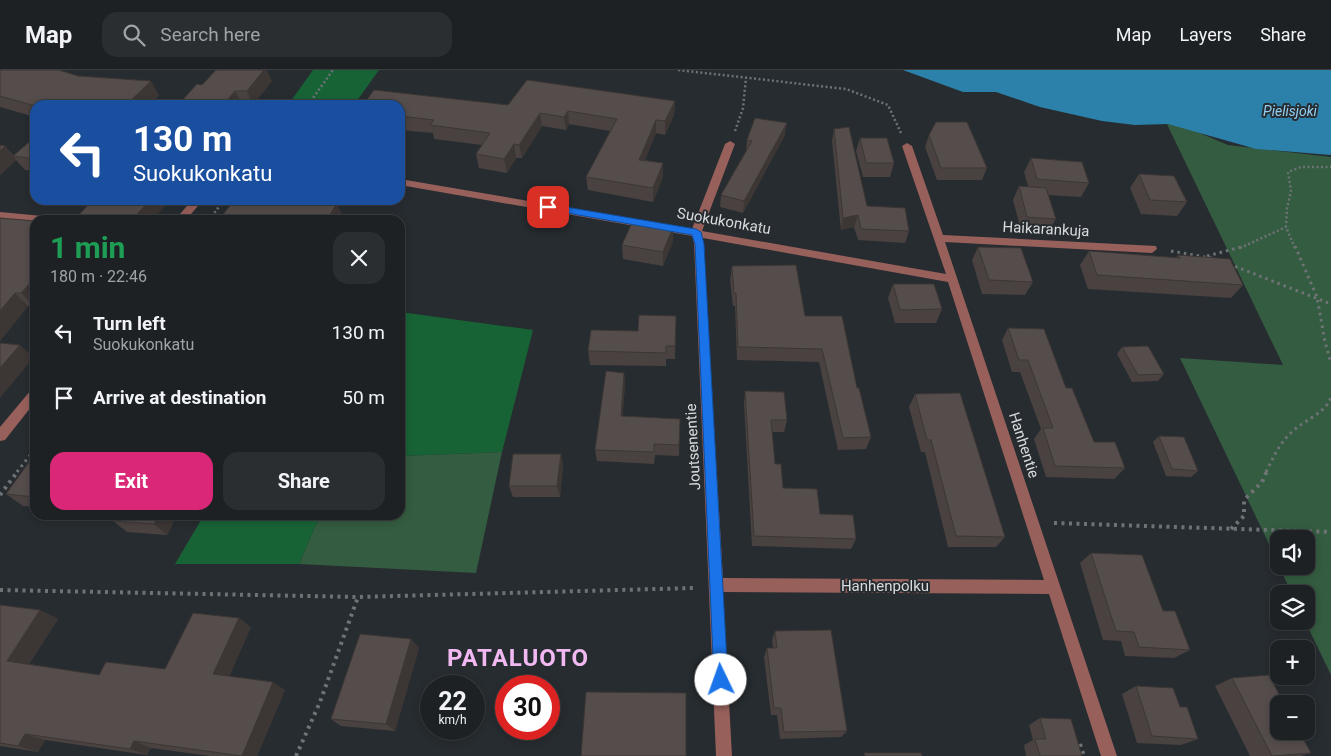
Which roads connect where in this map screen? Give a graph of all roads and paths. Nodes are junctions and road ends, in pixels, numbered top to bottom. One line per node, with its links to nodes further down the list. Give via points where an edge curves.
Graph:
1 (333, 70): 4 (path)
2 (678, 70): 3 (path)
3 (746, 78): 5 (path, via 743,108); 6 (path, via 846,90 888,105)
4 (312, 100)
5 (730, 144): 14 (street, Joutsenentie)
6 (907, 146): 15 (street, Hanhentie)
7 (1331, 167): 13 (path, via 1301,166 1288,172 1291,191)
8 (405, 183): 14 (street, Suokukonkatu)
9 (194, 205): 11 (street)
10 (0, 215): 12 (street)
11 (184, 215)
12 (30, 218)
13 (1286, 228): 17 (path, via 1247,246); 21 (path)
14 (696, 232): 20 (street, Suokukonkatu); 32 (street, Joutsenentie)
15 (939, 238): 16 (street, Haikarankuja); 20 (street, Hanhentie)
16 (1152, 249): 17 (path)
17 (1207, 256): 18 (path)
18 (1216, 259)
19 (1226, 262): 21 (path)
20 (953, 279): 29 (street, Hanhentie)
21 (1317, 297): 22 (path); 23 (path)
22 (1331, 304)
23 (1331, 363)
24 (1331, 398): 30 (path, via 1329,404 1294,430 1277,448 1262,482 1244,500 1244,516)
25 (30, 399): 26 (street)
26 (2, 432)
27 (30, 456): 28 (path)
28 (0, 495)
29 (1032, 523): 30 (path); 33 (street, Hanhentie)
30 (1230, 530): 31 (path)
31 (1331, 532)
32 (716, 585): 33 (street, Hanhenpolku); 38 (street, Joutsenentie)
33 (1054, 587): 39 (street, Hanhentie)
34 (696, 588): 36 (path)
35 (0, 590): 36 (path)
36 (358, 597): 37 (path, via 320,702)
37 (296, 756)
38 (724, 756)
39 (1108, 756)

